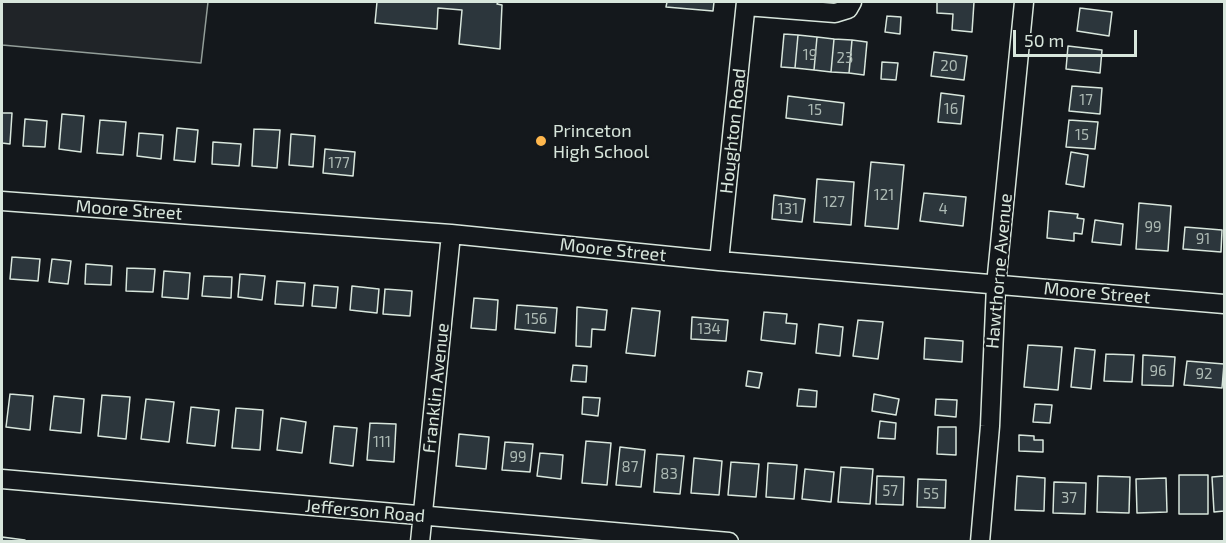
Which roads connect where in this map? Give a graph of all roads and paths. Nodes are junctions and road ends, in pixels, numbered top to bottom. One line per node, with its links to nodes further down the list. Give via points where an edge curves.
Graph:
1 (852, 2): 3 (street, via 849,9 835,13)
2 (1024, 2): 7 (street, Hawthorne Avenue)
3 (746, 4): 6 (street, Houghton Road)
4 (2, 201): 5 (street, Moore Street)
5 (451, 234): 6 (street, Moore Street); 10 (street, Franklin Avenue)
6 (719, 261): 7 (street, Moore Street)
7 (996, 285): 8 (street, Moore Street); 13 (street, Hawthorne Avenue)
8 (1224, 304)
9 (2, 479): 10 (street, Jefferson Road)
10 (423, 516): 11 (street, Franklin Avenue); 12 (street, Jefferson Road)
11 (420, 542)
12 (729, 542)
13 (980, 542)

